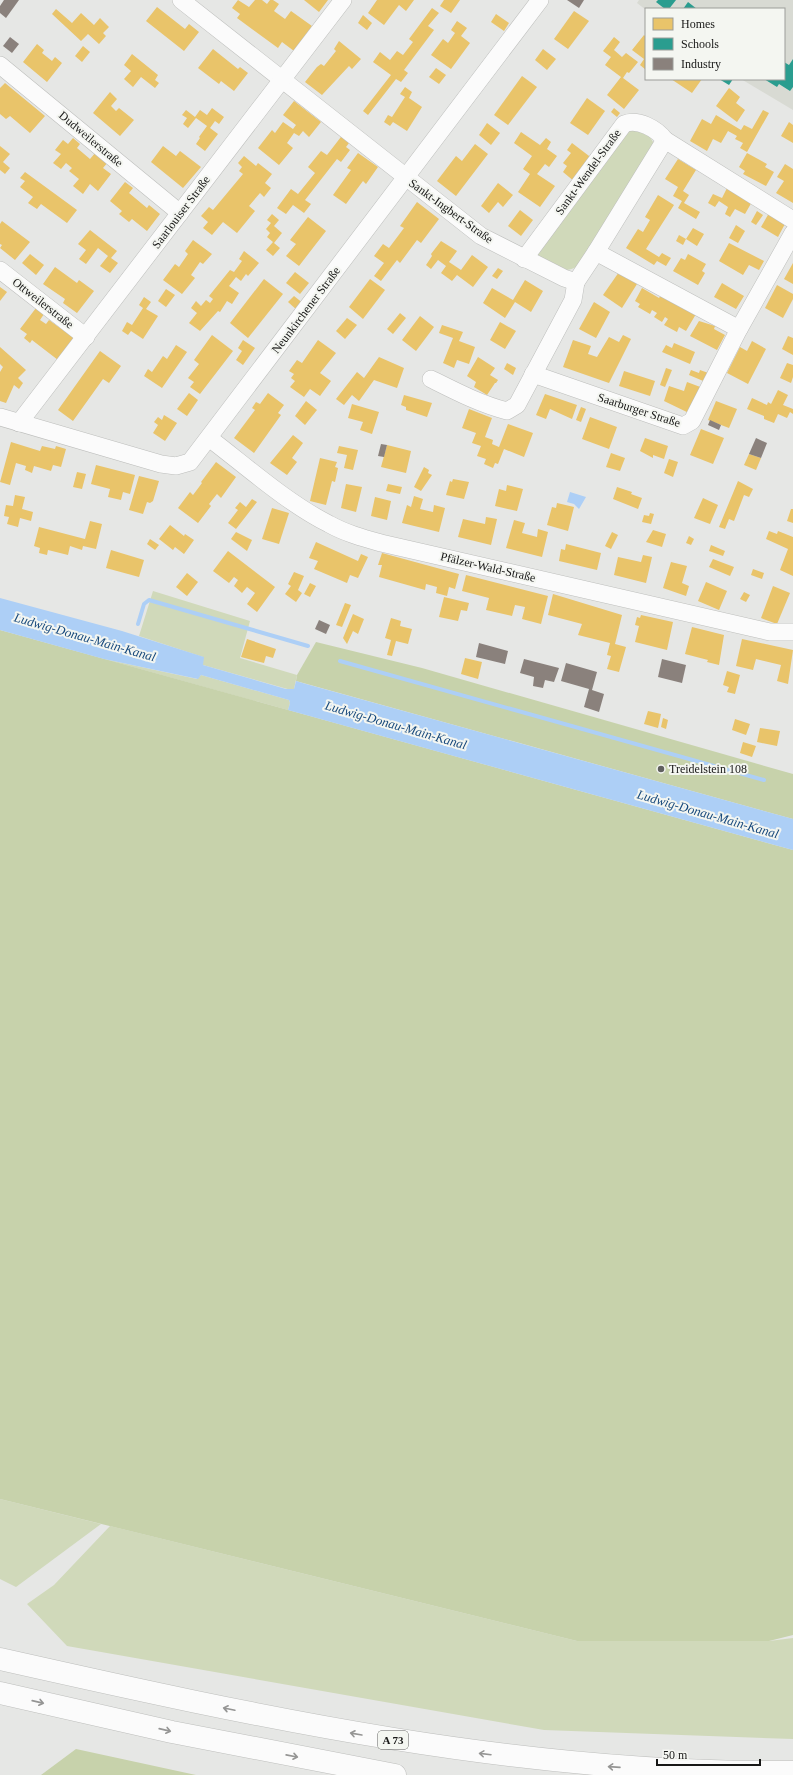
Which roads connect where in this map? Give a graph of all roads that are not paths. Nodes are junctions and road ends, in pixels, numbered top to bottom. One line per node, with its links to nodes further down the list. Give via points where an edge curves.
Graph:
1 (181, 0): 5 (street, Sankt-Ingbert-Straße)
2 (343, 0): 5 (street, Saarlouiser Straße)
3 (540, 0): 7 (street, Neunkirchener Straße)
4 (0, 65): 8 (street, Dudweilerstraße)
5 (281, 80): 7 (street, Sankt-Ingbert-Straße); 8 (street, Saarlouiser Straße)
6 (665, 140): 9 (street, Sankt-Wendel-Straße); 11 (street); 12 (street, Sankt-Wendel-Straße, via 640,122 631,121 624,124)
7 (406, 178): 12 (street, Sankt-Ingbert-Straße, via 481,236); 21 (street, Neunkirchener Straße)
8 (180, 213): 16 (street, Saarlouiser Straße)
9 (793, 220)
10 (793, 233): 15 (street)
11 (596, 252): 14 (street); 15 (street)
12 (524, 259): 14 (street, Sankt-Ingbert-Straße)
13 (0, 270): 16 (street, Ottweilerstraße)
14 (576, 282): 17 (street, via 573,300)
15 (739, 329): 17 (street, Saarburger Straße, via 692,421 683,426)
16 (86, 337): 20 (street, Saarlouiser Straße)
17 (533, 374): 18 (street, via 517,404 507,411 455,392)
18 (431, 379)
19 (0, 417): 20 (street, Neunkirchener Straße)
20 (19, 423): 21 (street, Neunkirchener Straße, via 161,464 176,466 190,462)
21 (209, 438): 22 (street, Pfälzer-Wald-Straße, via 304,510 329,525 356,536 770,632)
22 (793, 632)
23 (0, 1659): 25 (highway, A 73, one-way to 23, via 618,1767 463,1751 306,1725)
24 (0, 1693): 26 (highway, one-way to 26, via 172,1732)
25 (793, 1772)
26 (395, 1775)

